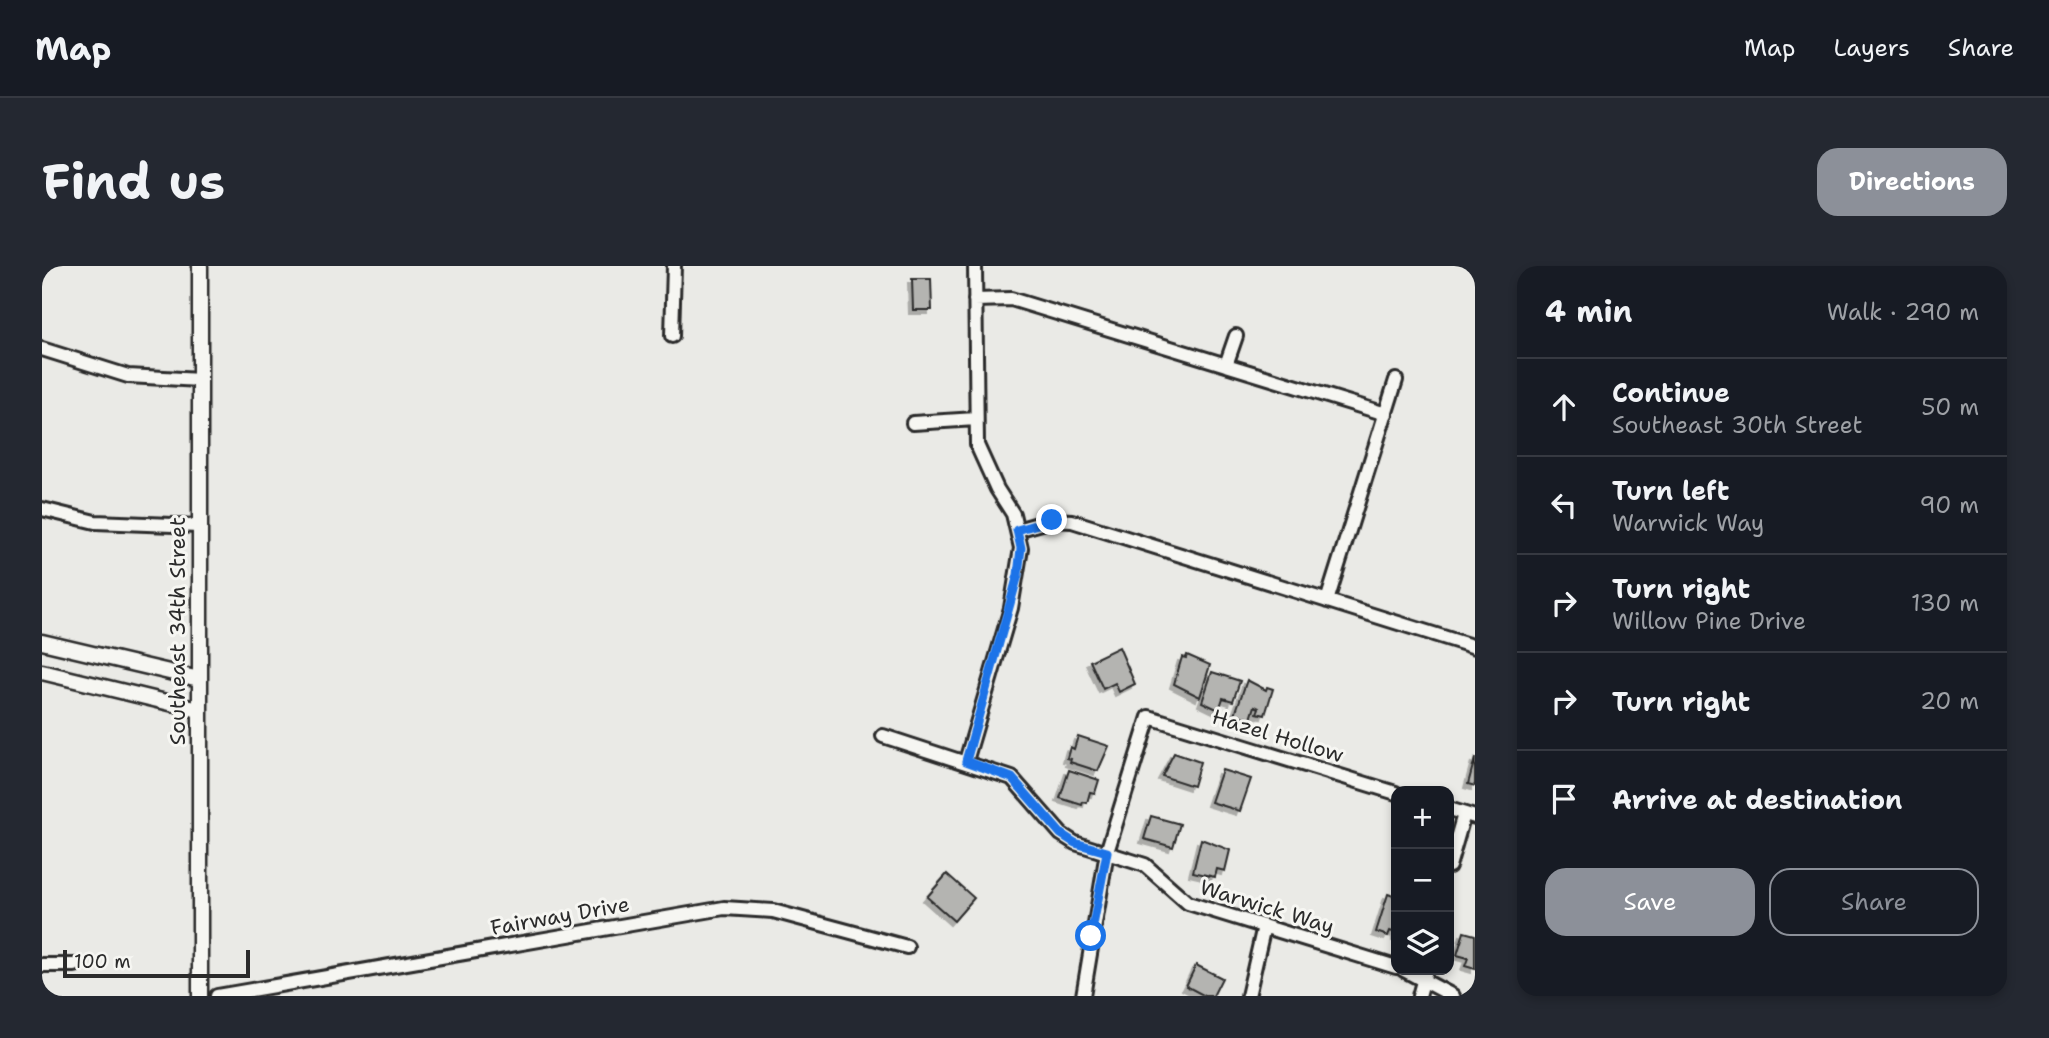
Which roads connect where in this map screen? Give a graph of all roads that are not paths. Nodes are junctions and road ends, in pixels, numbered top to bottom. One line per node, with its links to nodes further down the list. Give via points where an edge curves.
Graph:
1 (200, 266): 9 (street, Southeast 34th Street)
2 (674, 266): 6 (street)
3 (975, 266): 4 (street)
4 (975, 300): 8 (street, via 1011,299); 12 (street)
5 (1236, 335): 8 (street)
6 (672, 336)
7 (42, 349): 9 (street, via 128,376)
8 (1226, 365): 11 (street)
9 (200, 380): 15 (street, Southeast 34th Street)
10 (1396, 380): 11 (street)
11 (1385, 414): 17 (street)
12 (976, 419): 13 (street); 16 (street, via 977,445)
13 (913, 423)
14 (42, 509): 15 (street, via 95,522)
15 (199, 526): 21 (street, Southeast 34th Street)
16 (1017, 530): 17 (street, via 1052,520 1072,522); 24 (street, via 1021,548 1018,575)
17 (1327, 601): 19 (street)
18 (42, 642): 21 (street)
19 (1475, 647)
20 (42, 672): 22 (street)
21 (199, 680): 22 (street, Southeast 34th Street)
22 (199, 710): 36 (street, Southeast 34th Street)
23 (883, 736): 24 (street, Warwick Way)
24 (966, 761): 27 (street, Warwick Way, via 1012,778 1061,834)
25 (1391, 791): 27 (street, Hazel Hollow, via 1149,717)
26 (1470, 815): 28 (street)
27 (1107, 852): 29 (street, Warwick Way, via 1145,865 1188,903); 38 (street)
28 (1454, 854)
29 (1264, 926): 33 (street, Warwick Way); 39 (street)
30 (907, 947): 37 (street, Fairway Drive, via 773,911 724,908)
31 (42, 965): 32 (street)
32 (75, 965)
33 (1391, 965)
34 (1424, 975): 40 (street)
35 (1425, 975): 41 (street)
36 (200, 996)
37 (217, 996)
38 (1083, 996)
39 (1248, 996)
40 (1419, 996)
41 (1453, 996)

